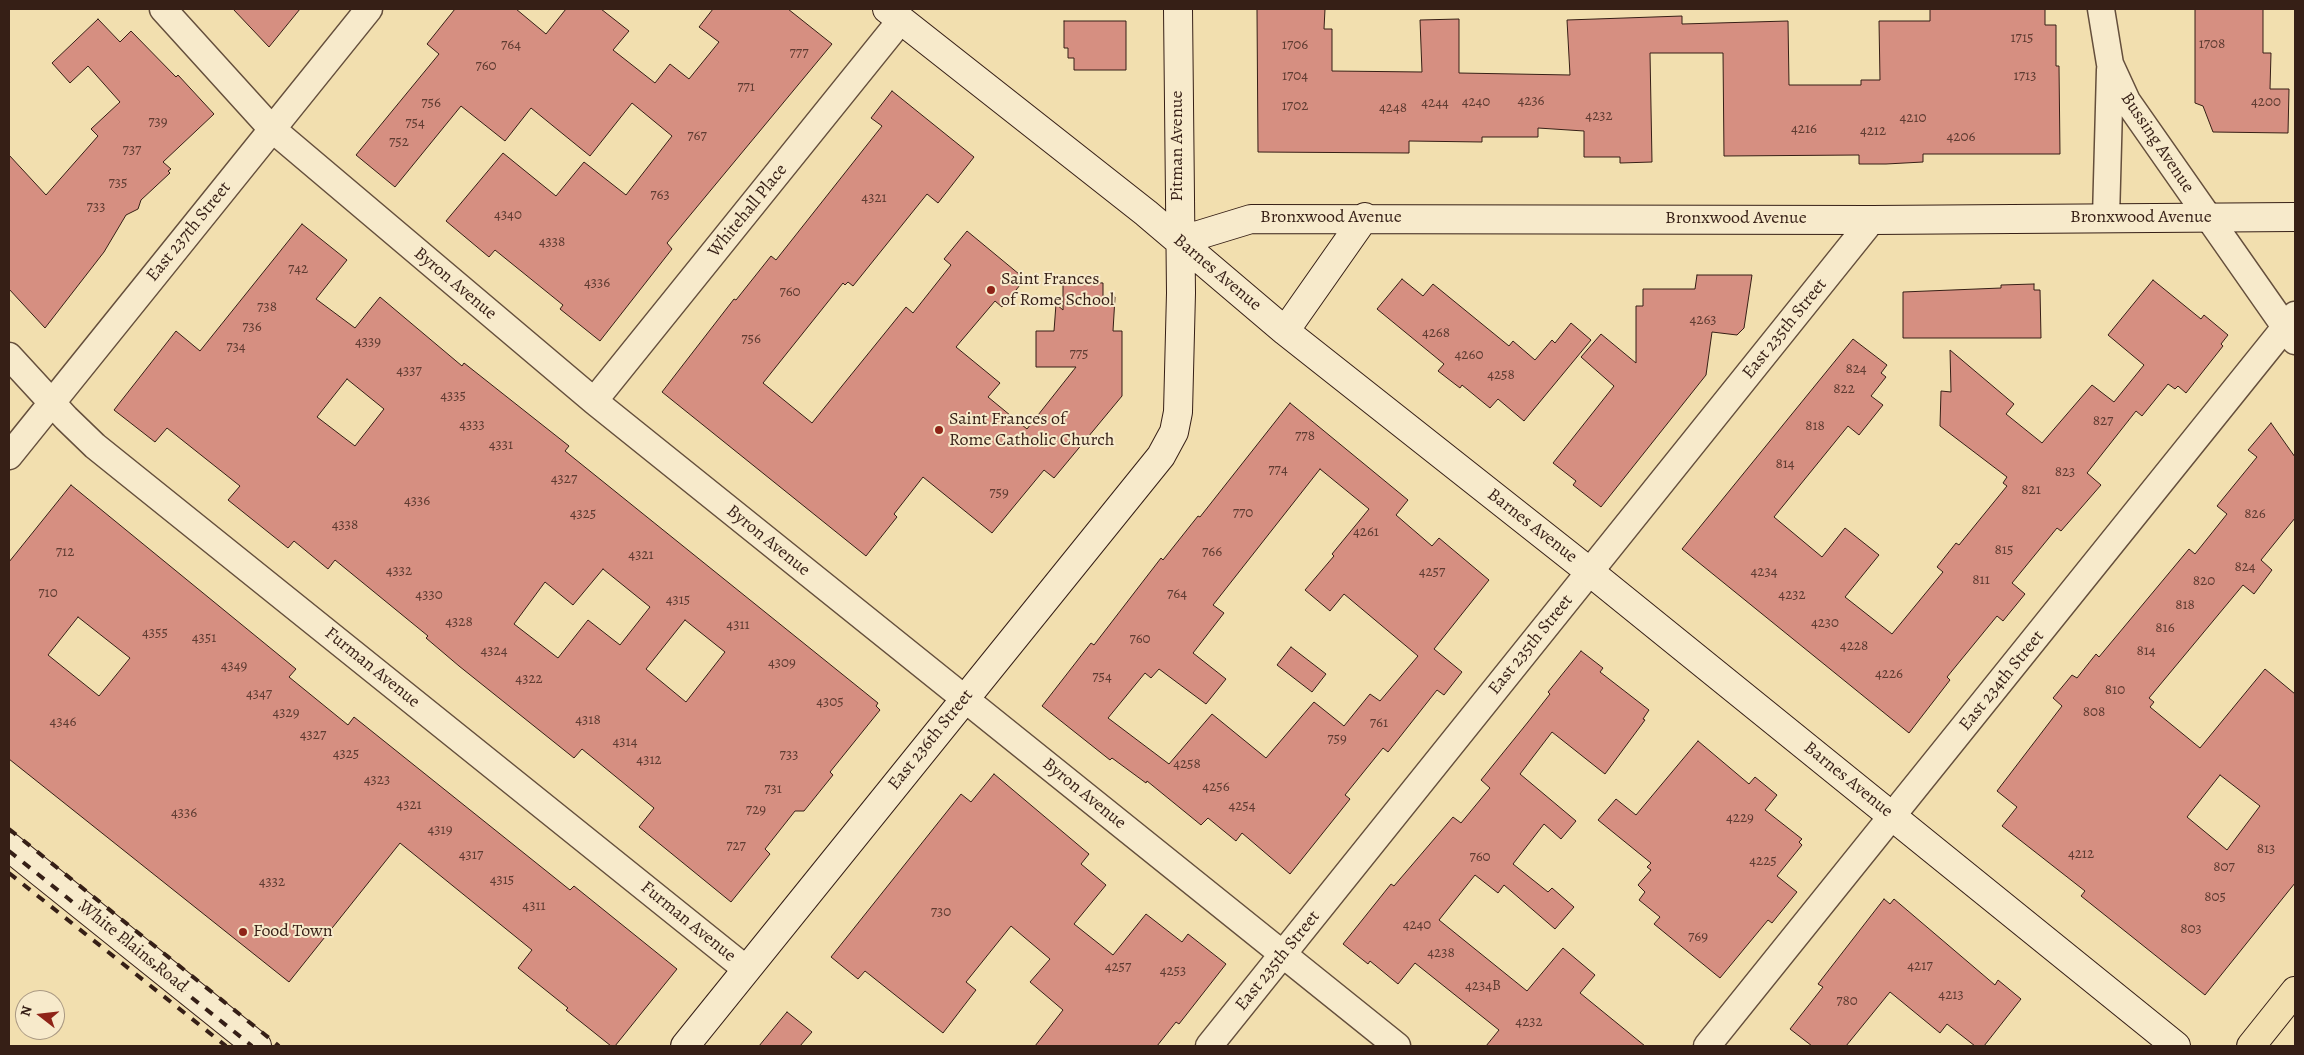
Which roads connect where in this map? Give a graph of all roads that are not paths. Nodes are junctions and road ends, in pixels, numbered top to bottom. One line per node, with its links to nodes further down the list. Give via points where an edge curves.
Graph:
1 (163, 9): 7 (street, Byron Avenue)
2 (369, 9): 7 (street, East 237th Street)
3 (1178, 9): 13 (street, Pitman Avenue)
4 (2101, 9): 6 (street, Bussing Avenue)
5 (894, 14): 13 (street, Barnes Avenue); 17 (street, Whitehall Place)
6 (2110, 64): 10 (street, Bussing Avenue); 11 (street, Bussing Avenue, via 2127,101)
7 (271, 128): 17 (street, Byron Avenue); 18 (street, East 237th Street)
8 (1365, 217): 12 (street, Bronxwood Avenue); 13 (street, Bronxwood Avenue, via 1251,219); 15 (street)
9 (2295, 217): 11 (street, Bronxwood Avenue)
10 (2106, 218): 11 (street, Bronxwood Avenue); 12 (street, Bronxwood Avenue)
11 (2208, 218): 14 (street, Bussing Avenue)
12 (1872, 220): 21 (street, East 235th Street)
13 (1179, 240): 15 (street, Barnes Avenue); 19 (street, Pitman Avenue, via 1178,412)
14 (2292, 328): 23 (street, East 234th Street)
15 (1285, 332): 21 (street, Barnes Avenue)
16 (9, 356): 18 (street, Furman Avenue)
17 (594, 402): 22 (street, Byron Avenue)
18 (52, 403): 20 (street, East 237th Street); 26 (street, Furman Avenue, via 95,446)
19 (1174, 432): 22 (street, East 236th Street, via 1161,456)
20 (9, 456)
21 (1590, 572): 23 (street, Barnes Avenue); 25 (street, East 235th Street)
22 (965, 698): 25 (street, Byron Avenue); 26 (street, East 236th Street)
23 (1893, 816): 32 (street, East 234th Street); 33 (street, Barnes Avenue)
24 (9, 847): 28 (street, White Plains Road)
25 (1283, 954): 30 (street, East 235th Street); 31 (street, Byron Avenue)
26 (746, 969): 29 (street, East 236th Street)
27 (2295, 991): 34 (main road)
28 (256, 1046)
29 (685, 1046)
30 (1210, 1046)
31 (1397, 1046)
32 (1708, 1046)
33 (2176, 1046)
34 (2251, 1046)

